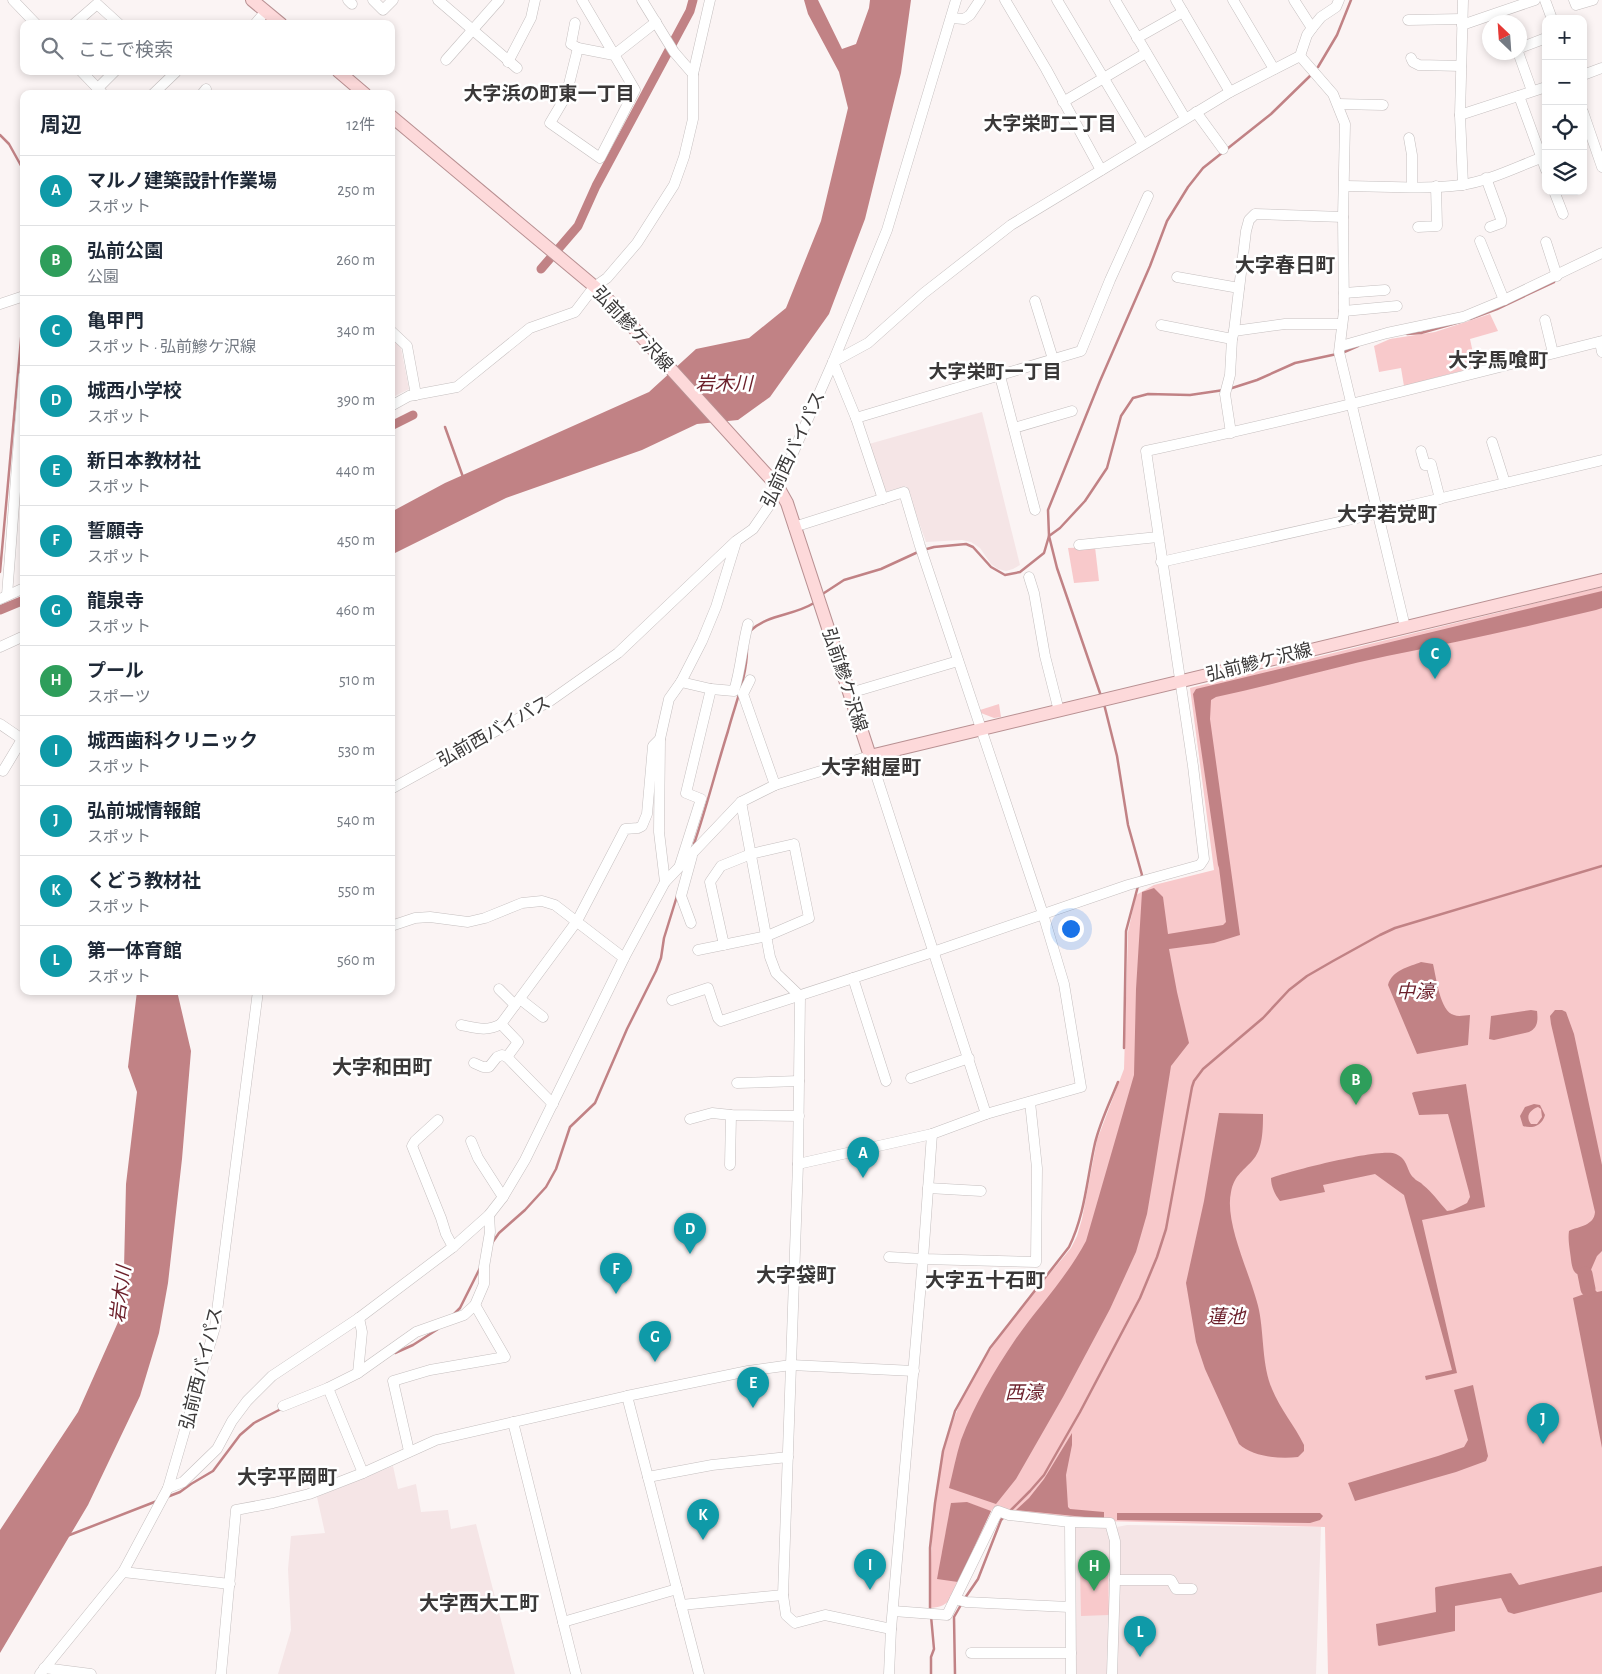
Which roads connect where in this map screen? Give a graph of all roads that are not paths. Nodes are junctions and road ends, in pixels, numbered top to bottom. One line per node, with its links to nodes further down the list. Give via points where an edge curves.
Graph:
1 (252, 0): 26 (main road)
2 (373, 0): 3 (street, via 384,10)
3 (393, 0)
4 (438, 0): 39 (street)
5 (499, 0): 39 (street)
6 (535, 0): 50 (street, via 531,18)
7 (582, 0): 45 (street)
8 (642, 0): 35 (street)
9 (710, 0): 55 (street)
10 (956, 0): 28 (street, 弘前西バイパス)
11 (980, 0): 28 (street, via 964,19)
12 (1057, 0): 61 (street)
13 (1115, 0): 40 (street)
14 (1233, 0): 54 (street)
15 (1294, 0): 38 (street)
16 (1339, 0): 38 (street, via 1336,7 1320,17)
17 (1463, 0): 36 (street)
18 (1535, 0): 36 (street)
19 (1546, 0): 27 (street)
20 (1574, 0): 21 (street, via 1576,5)
21 (1594, 0)
22 (17, 1): 29 (street)
23 (1009, 1): 70 (street)
24 (95, 2): 30 (street); 31 (street)
25 (1180, 4): 40 (street); 67 (street)
26 (266, 11): 32 (street); 33 (main road)
27 (1551, 15)
28 (951, 18): 120 (street, 弘前西バイパス, via 887,230)
29 (33, 20)
30 (78, 20)
31 (114, 20)
32 (258, 20)
33 (276, 20)
34 (1408, 20): 36 (street)
35 (656, 22): 45 (street); 55 (street, via 671,48)
36 (1462, 22): 51 (street)
37 (575, 23): 43 (street, via 571,44)
38 (1312, 28): 46 (street)
39 (472, 31): 48 (street); 50 (street)
40 (1137, 38): 44 (street)
41 (1542, 40): 42 (street)
42 (1527, 45)
43 (578, 48): 45 (street); 45 (street, via 566,96 550,123 600,158 635,90)
44 (1146, 53): 61 (street); 75 (street)
45 (614, 55)
46 (1300, 56): 54 (street); 71 (street, via 1334,94)
47 (1411, 58): 51 (street, via 1419,65)
48 (446, 60)
49 (1521, 60): 68 (street)
50 (508, 62): 52 (street)
51 (1461, 66): 74 (street)
52 (517, 68)
53 (1602, 68): 56 (street)
54 (1274, 69): 67 (street)
55 (693, 74): 102 (street, via 693,119 674,185 637,243)
56 (1587, 74)
57 (85, 75): 63 (street)
58 (112, 75): 64 (street)
59 (173, 75): 65 (street)
60 (342, 75): 66 (main road)
61 (1104, 78): 70 (street); 79 (street)
62 (1542, 88): 68 (street)
63 (99, 90)
64 (101, 90)
65 (156, 90)
66 (357, 90)
67 (1230, 92): 73 (street)
68 (1532, 92): 69 (street)
69 (1520, 96): 74 (street); 81 (street)
70 (1063, 102): 84 (street)
71 (1338, 104): 72 (street); 87 (street, via 1345,124)
72 (1384, 104)
73 (1196, 112): 75 (street); 80 (street)
74 (1460, 115): 86 (street)
75 (1185, 118): 79 (street)
76 (395, 119): 102 (main road, 弘前鰺ケ沢線)
77 (1410, 138): 89 (street)
78 (1588, 142): 83 (street)
79 (1143, 144): 84 (street)
80 (1223, 149)
81 (1542, 154)
82 (1542, 157): 85 (street)
83 (1602, 167)
84 (1101, 170): 120 (street, via 1011,225 924,293 868,343)
85 (1486, 178): 86 (street); 95 (street, via 1501,223)
86 (1462, 185): 88 (street)
87 (1345, 186): 89 (street); 93 (street)
88 (1436, 186): 89 (street); 94 (street, via 1437,226)
89 (1412, 187)
90 (1556, 195): 92 (street)
91 (1148, 196): 119 (street, via 1081,351)
92 (1563, 214)
93 (1343, 217): 101 (street, via 1255,214 1246,231); 104 (street)
94 (1418, 227)
95 (1490, 227)
96 (1480, 241): 107 (street)
97 (1546, 242): 99 (street)
98 (1602, 253): 99 (street)
99 (1557, 276): 107 (street)
100 (1177, 277): 101 (street)
101 (1239, 288): 115 (street)
102 (597, 290): 122 (street, via 575,312 530,328 458,387); 134 (main road, 弘前鰺ケ沢線)
103 (1385, 290): 104 (street)
104 (1344, 293): 110 (street)
105 (20, 297): 108 (street)
106 (1036, 300): 119 (street)
107 (1504, 300): 117 (street, via 1448,321 1386,333)
108 (0, 304)
109 (1397, 306): 110 (street)
110 (1344, 311): 112 (street)
111 (1545, 320): 118 (street)
112 (1342, 324): 115 (street, via 1285,324); 117 (street)
113 (1161, 325): 115 (street)
114 (395, 335): 122 (street, via 406,346)
115 (1233, 335): 128 (street, via 1226,391)
116 (1601, 345): 118 (street)
117 (1340, 352): 124 (street)
118 (1553, 354): 124 (street)
119 (1053, 359): 121 (street)
120 (833, 362): 126 (street); 134 (street, 弘前西バイパス)
121 (1000, 376): 126 (street); 127 (street)
122 (416, 395): 123 (street)
123 (395, 404)
124 (1352, 404): 128 (street); 138 (street)
125 (1072, 411): 127 (street)
126 (856, 418): 135 (street)
127 (1014, 428): 137 (street)
128 (1231, 433): 140 (street, via 1146,451)
129 (20, 436): 147 (street)
130 (1492, 442): 133 (street)
131 (1421, 451): 136 (street, via 1425,465 1431,464)
132 (1602, 460): 133 (street)
133 (1504, 483): 136 (street)
134 (778, 487): 139 (main road, 弘前鰺ケ沢線); 141 (street, 弘前西バイパス, via 771,503 752,528)
135 (882, 499): 139 (street); 152 (street, via 904,492)
136 (1440, 499): 138 (street)
137 (1035, 510)
138 (1379, 513): 143 (street); 149 (street)
139 (794, 526): 157 (main road, 弘前鰺ケ沢線)
140 (1158, 537): 142 (street); 143 (street)
141 (736, 541): 154 (street, via 716,607); 167 (street, 弘前西バイパス, via 618,653 550,701)
142 (1079, 545)
143 (1161, 562): 155 (street)
144 (1029, 576): 158 (street)
145 (1602, 580): 149 (main road, 弘前鰺ケ沢線)
146 (20, 590): 147 (street)
147 (4, 597)
148 (748, 624): 156 (street, via 734,691)
149 (1405, 627): 155 (main road, 弘前鰺ケ沢線)
150 (20, 639): 151 (street)
151 (0, 647)
152 (958, 661): 157 (street); 160 (street)
153 (750, 680): 166 (street, via 742,694)
154 (681, 682): 156 (street); 162 (street, via 669,699)
155 (1180, 682): 158 (main road, 弘前鰺ケ沢線); 173 (street, via 1204,859 1192,868 1128,884)
156 (711, 690): 171 (street, via 686,793 702,799)
157 (850, 694): 164 (main road, 弘前鰺ケ沢線)
158 (1059, 711): 160 (main road, 弘前鰺ケ沢線)
159 (0, 724): 161 (street)
160 (980, 730): 164 (main road, 弘前鰺ケ沢線); 173 (street)
161 (20, 736)
162 (660, 739): 172 (street, via 659,832); 174 (street, via 654,746 645,821 638,828 624,829)
163 (20, 743): 165 (street)
164 (870, 756): 166 (street); 180 (street)
165 (3, 771)
166 (775, 785): 168 (street)
167 (395, 788)
168 (742, 802): 169 (street); 170 (street)
169 (751, 854): 177 (street); 177 (street, via 794,844 809,918); 178 (street, via 721,866 710,882)
170 (692, 855): 171 (street); 175 (street, via 681,896)
171 (679, 868): 172 (street)
172 (665, 882): 181 (street)
173 (1043, 914): 180 (street); 198 (street, via 1064,984 1081,1087)
174 (577, 921): 176 (street, via 555,905 542,901 522,903 468,922 430,917); 181 (street); 187 (street)
175 (691, 923)
176 (395, 925)
177 (767, 936): 178 (street); 185 (street, via 776,973)
178 (724, 945): 179 (street)
179 (698, 950)
180 (933, 952): 182 (street); 192 (street)
181 (624, 958): 199 (street)
182 (853, 978): 185 (street); 196 (street)
183 (499, 989): 187 (street)
184 (257, 995): 229 (street, 弘前西バイパス, via 215,1327)
185 (800, 996): 186 (street, via 721,1020 708,988); 195 (street)
186 (672, 1000)
187 (517, 1002): 188 (street); 189 (street)
188 (543, 1017)
189 (501, 1024): 190 (street, via 482,1030); 191 (street, via 518,1042)
190 (461, 1025)
191 (507, 1057): 193 (street, via 497,1057 488,1067); 199 (street)
192 (969, 1058): 194 (street); 200 (street)
193 (474, 1064)
194 (911, 1078)
195 (799, 1081): 197 (street); 202 (street)
196 (886, 1081)
197 (737, 1082)
198 (1030, 1102): 200 (street); 215 (street, via 1037,1168 1036,1262)
199 (553, 1104): 211 (street)
200 (986, 1114): 205 (street)
201 (730, 1115): 202 (street); 203 (street, via 712,1113); 208 (street)
202 (799, 1116): 207 (street)
203 (690, 1119)
204 (438, 1120): 213 (street, via 412,1146)
205 (932, 1134): 207 (street); 209 (street)
206 (471, 1141): 211 (street)
207 (798, 1164): 218 (street)
208 (730, 1165)
209 (928, 1188): 210 (street); 215 (street)
210 (981, 1191)
211 (503, 1197): 212 (street)
212 (489, 1215): 213 (street); 216 (street, via 484,1284)
213 (453, 1247): 217 (street)
214 (889, 1257): 215 (street)
215 (923, 1259): 219 (street)
216 (475, 1305): 220 (street, via 464,1315 416,1332); 225 (street, via 505,1357 430,1370 393,1381)
217 (359, 1318): 220 (street, via 362,1332); 229 (street, via 272,1376 247,1400 217,1449 183,1482)
218 (791, 1365): 219 (street); 222 (street); 226 (street)
219 (914, 1371): 240 (street)
220 (358, 1373): 221 (street)
221 (328, 1388): 223 (street); 227 (street)
222 (627, 1396): 224 (street); 228 (street)
223 (283, 1406)
224 (513, 1422): 225 (street, via 436,1440); 241 (street)
225 (409, 1452): 227 (street)
226 (788, 1457): 228 (street, via 712,1464); 236 (street)
227 (363, 1472): 233 (street, via 308,1494 236,1510)
228 (648, 1477): 234 (street)
229 (168, 1488): 231 (street, 弘前西バイパス)
230 (1070, 1522): 232 (street, via 1110,1523 1115,1540); 237 (street, via 1009,1516 998,1511); 239 (street)
231 (123, 1572): 233 (street); 245 (street, 弘前西バイパス)
232 (1115, 1580): 235 (street, via 1171,1580 1176,1589); 252 (street)
233 (230, 1584): 247 (street)
234 (677, 1589): 238 (street); 241 (street)
235 (1192, 1589)
236 (783, 1595): 238 (street); 242 (street, via 786,1615 795,1623 825,1615)
237 (956, 1599): 239 (street); 240 (street, via 947,1615)
238 (681, 1605): 249 (street)
239 (1070, 1607): 244 (street)
240 (893, 1611): 242 (street)
241 (563, 1622): 248 (street)
242 (891, 1629): 250 (street)
243 (972, 1653): 244 (street)
244 (1071, 1653): 251 (street)
245 (42, 1671): 246 (street)
246 (91, 1674)
247 (221, 1674)
248 (576, 1674)
249 (699, 1674)
250 (889, 1674)
251 (1071, 1674)
252 (1112, 1674)

